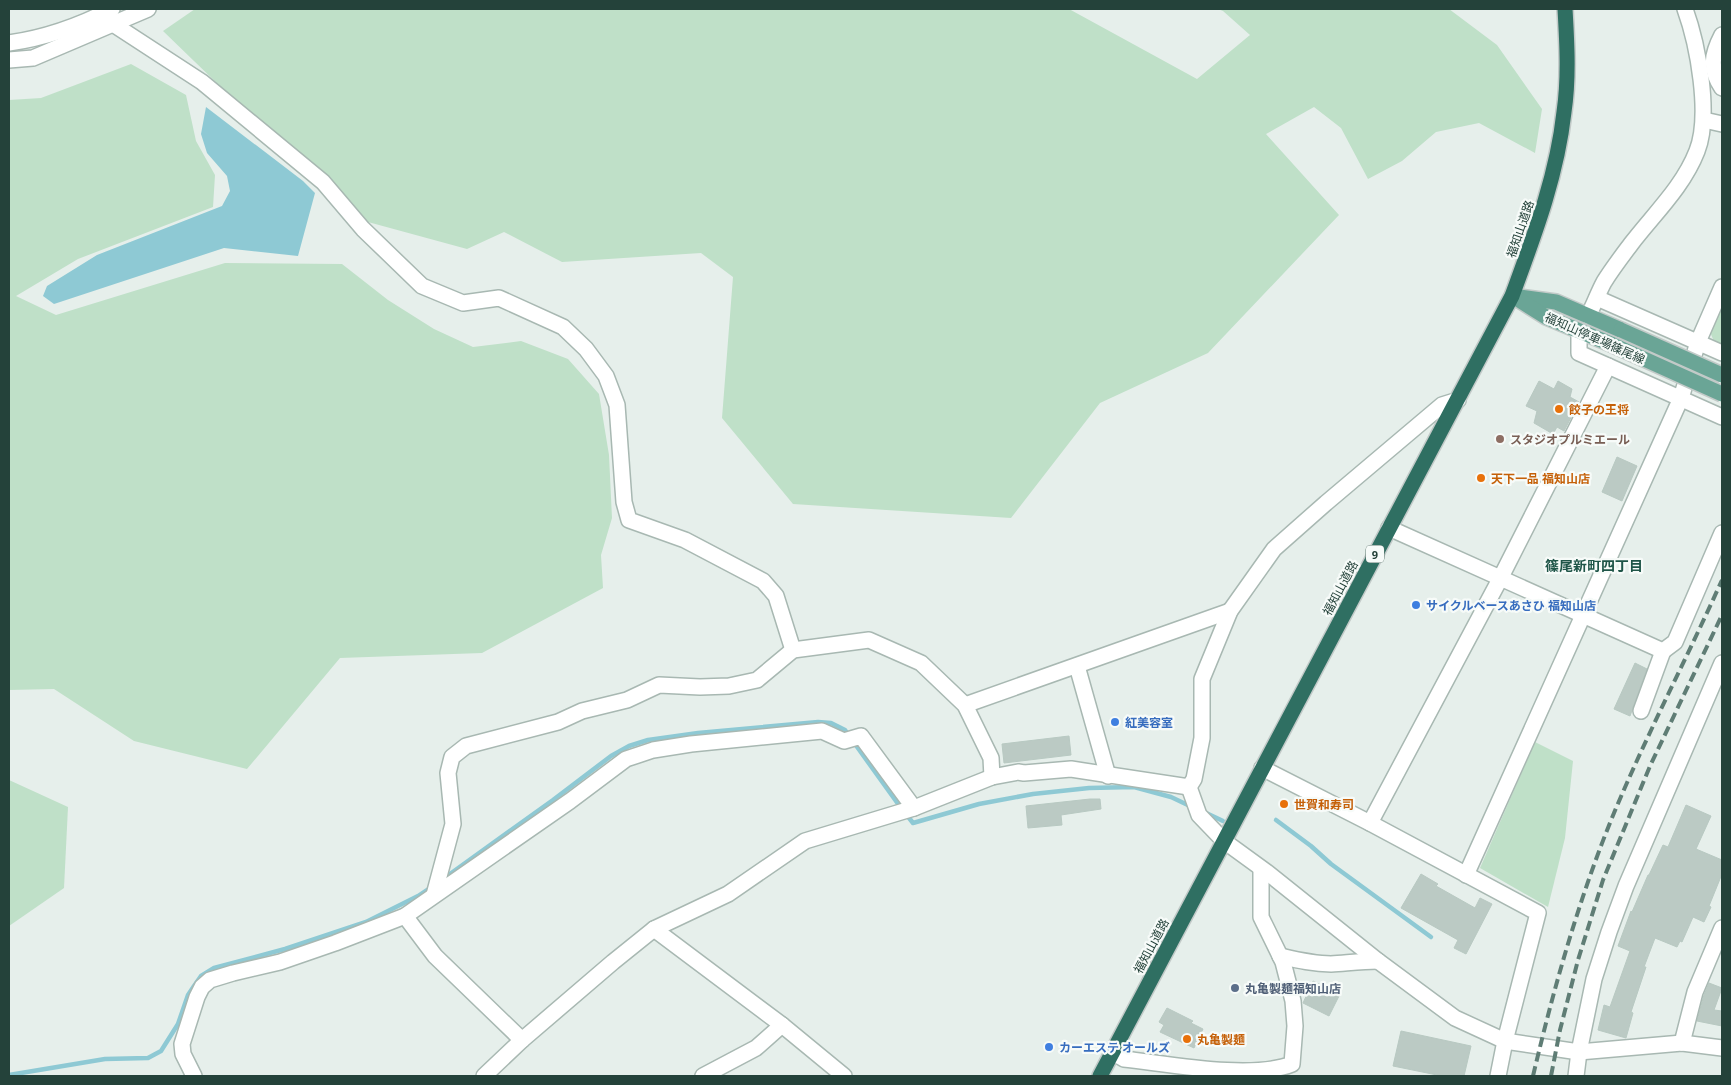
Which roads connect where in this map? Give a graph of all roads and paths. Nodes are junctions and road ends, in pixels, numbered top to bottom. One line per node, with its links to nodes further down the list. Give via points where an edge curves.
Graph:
1 (112, 9): 8 (street, via 85,23 31,40)
2 (148, 9): 6 (street)
3 (1565, 9): 15 (highway, 福知山道路 / 9, via 1568,58 1565,112 1555,166 1540,219)
4 (1685, 9): 10 (street)
5 (1722, 22): 10 (street)
6 (113, 24): 9 (street, via 33,58); 32 (street, via 202,82 323,182 363,229 422,286 463,303 499,298 563,327 586,348 606,376 617,405 628,520 685,540 763,581 776,596)
7 (1722, 35): 11 (street, via 1712,59)
8 (9, 43)
9 (9, 60)
10 (1698, 63): 12 (street)
11 (1722, 88)
12 (1704, 120): 13 (street); 16 (street, via 1697,150 1682,180 1605,281)
13 (1722, 124)
14 (1722, 287): 19 (street)
15 (1512, 296): 17 (main road, 福知山停車場篠尾線, via 1556,302); 18 (main road, 福知山停車場篠尾線); 25 (highway, 福知山道路 / 9)
16 (1597, 298): 17 (street); 19 (street)
17 (1588, 316): 22 (main road, 福知山停車場篠尾線, bridge)
18 (1579, 332): 21 (street, via 1579,353); 23 (main road, 福知山停車場篠尾線, bridge)
19 (1698, 342): 20 (street); 24 (street)
20 (1722, 353)
21 (1608, 366): 24 (street); 29 (street)
22 (1722, 376)
23 (1722, 394)
24 (1681, 398): 26 (street); 31 (street)
25 (1458, 400): 27 (highway, 福知山道路 / 9); 30 (street, via 1442,405 1274,550)
26 (1722, 417)
27 (1389, 528): 29 (street); 39 (highway, 福知山道路 / 9)
28 (1722, 533): 33 (street, via 1675,642)
29 (1500, 579): 31 (street); 44 (street)
30 (1230, 612): 35 (street); 42 (street, via 1202,679 1202,738 1194,779)
31 (1584, 616): 33 (street); 47 (street)
32 (793, 650): 37 (street, via 869,640 921,663); 48 (street, via 758,680 729,686 659,685 627,700 582,711 558,722 466,746 452,757 448,773 452,824)
33 (1664, 651): 38 (street)
34 (1722, 663): 36 (street)
35 (1077, 666): 37 (street); 40 (street)
36 (1719, 680): 60 (street, via 1612,922 1594,979)
37 (965, 706): 41 (street, via 991,758)
38 (1641, 711)
39 (1262, 768): 44 (street); 45 (highway, 福知山道路 / 9)
40 (1108, 776): 41 (street, via 1071,769); 42 (street)
41 (992, 777): 43 (street)
42 (1189, 787): 45 (street, via 1199,815)
43 (914, 808): 48 (street, via 861,736 844,741 822,730 653,750 626,759); 51 (street, via 805,841 728,894)
44 (1370, 823): 47 (street)
45 (1224, 841): 46 (street); 59 (highway, 福知山道路 / 9)
46 (1261, 869): 52 (street, via 1261,917); 53 (street)
47 (1466, 875): 56 (street, via 1538,913)
48 (434, 895): 49 (street)
49 (405, 916): 55 (street, via 435,956); 62 (street, via 280,962 210,980 197,997 182,1044 182,1054)
50 (1722, 928): 57 (street, via 1695,992)
51 (654, 930): 54 (street); 55 (street)
52 (1280, 956): 53 (street, via 1309,963); 59 (street, via 1293,1001 1292,1064 1280,1069 1208,1069 1124,1059)
53 (1378, 961): 56 (street, via 1455,1018)
54 (782, 1025): 64 (street, via 756,1048); 65 (street)
55 (522, 1040): 63 (street)
56 (1505, 1041): 60 (street); 66 (street)
57 (1682, 1043): 58 (street); 60 (street)
58 (1722, 1048)
59 (1112, 1052): 61 (highway, 福知山道路 / 9)
60 (1579, 1052): 67 (street)
61 (1101, 1074)
62 (194, 1076)
63 (484, 1076)
64 (703, 1076)
65 (844, 1076)
66 (1498, 1076)
67 (1576, 1076)

